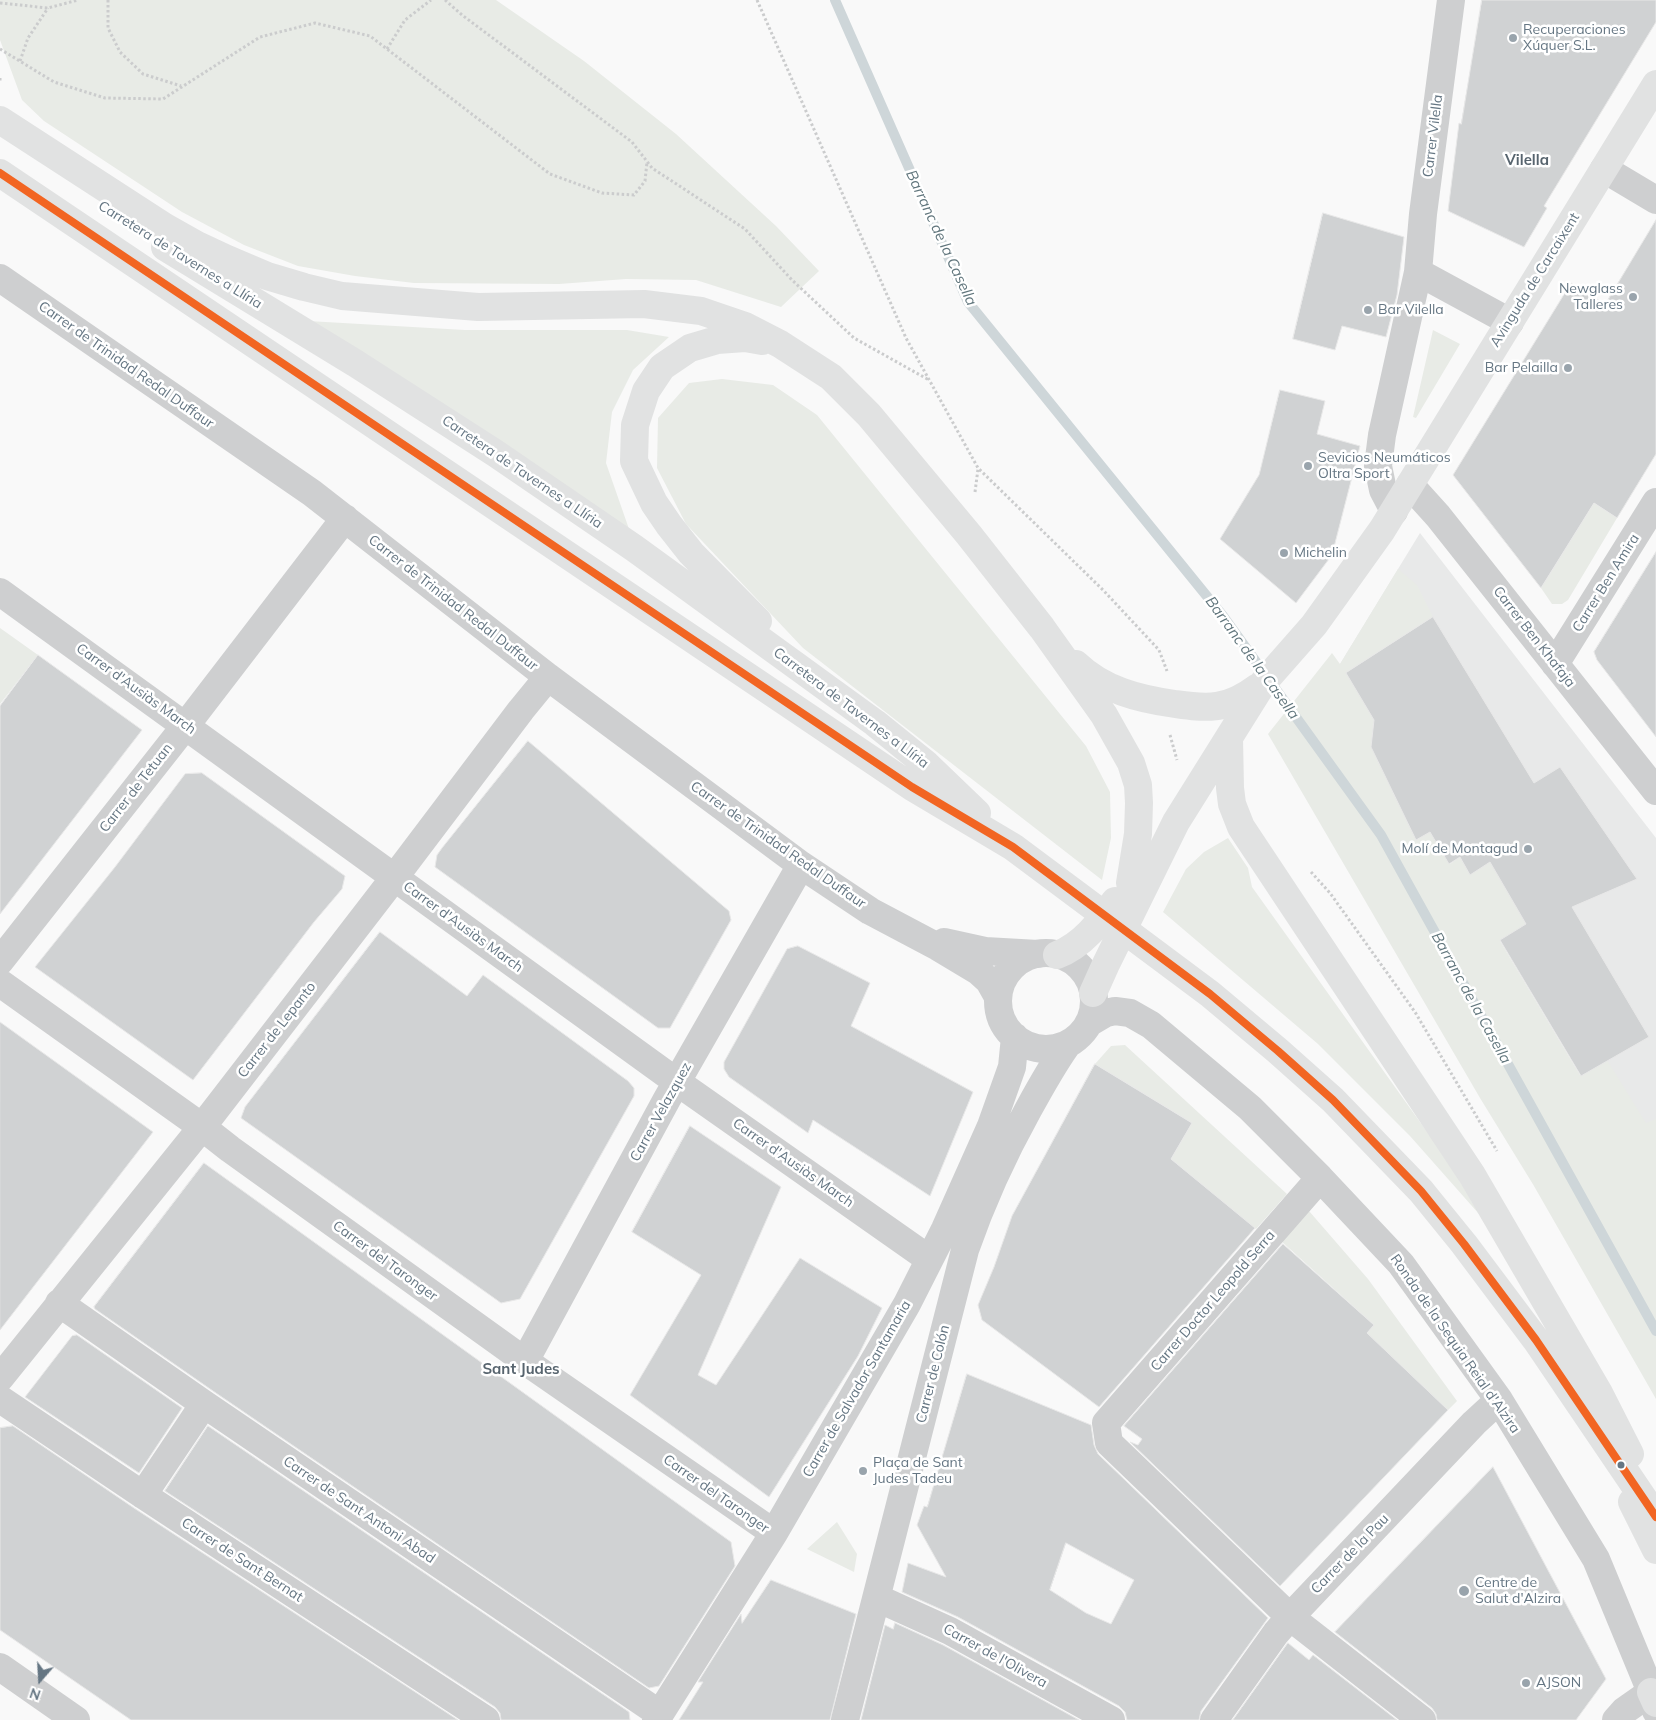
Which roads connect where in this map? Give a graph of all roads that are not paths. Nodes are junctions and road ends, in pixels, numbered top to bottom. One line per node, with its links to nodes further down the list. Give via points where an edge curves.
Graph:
1 (1451, 0): 8 (street, Carrer Vilella)
2 (1656, 84): 5 (main road, Avinguda de Carcaixent)
3 (0, 120): 11 (main road, via 197,245 227,260 304,288 342,296 478,308 644,304 700,311 744,326)
4 (0, 140): 20 (main road, Carretera de Tavernes a Llíria, via 174,253 495,453)
5 (1604, 169): 7 (street); 10 (main road, Avinguda de Carcaixent)
6 (0, 173): 25 (main road, Carretera de Tavernes a Llíria, via 912,787)
7 (1656, 200)
8 (1418, 272): 10 (street); 14 (street, Carrer Vilella, via 1378,466 1383,490)
9 (0, 278): 15 (street, Carrer de Trinidad Redal Duffaur)
10 (1510, 322): 12 (main road, Avinguda de Carcaixent)
11 (780, 344): 17 (main road, via 831,377 869,414); 20 (main road, via 745,338 717,340 690,348 662,367 646,391 635,425 634,461 654,502 691,553)
12 (1410, 485): 14 (main road, Avinguda de Carcaixent); 18 (street, Carrer Ben Khafaja)
13 (1656, 502): 18 (street, Carrer Ben Amira)
14 (1394, 511): 21 (main road, Avinguda de Carcaixent, via 1314,626)
15 (345, 518): 19 (street, Carrer de Trinidad Redal Duffaur); 22 (street, Carrer de Tetuan)
16 (0, 592): 22 (street, Carrer d'Ausiàs March)
17 (1042, 628): 21 (main road, via 1078,666 1100,682 1144,699 1198,707 1218,706); 28 (main road, via 1104,715 1131,763 1138,785 1139,803)
18 (1555, 664): 23 (street, Carrer Ben Khafaja)
19 (548, 677): 26 (street, Carrer de Trinidad Redal Duffaur); 27 (street, Carrer de Lepanto)
20 (820, 682): 25 (main road, Carretera de Tavernes a Llíria, via 927,765)
21 (1235, 718): 24 (main road); 50 (main road, via 1230,788 1241,827 1472,1175 1598,1393)
22 (186, 725): 27 (street, Carrer d'Ausiàs March); 31 (street, Carrer de Tetuan)
23 (1656, 791)
24 (1176, 822): 28 (main road); 33 (main road)
25 (1013, 847): 48 (main road, Carretera de Tavernes a Llíria, via 1210,994 1333,1100 1421,1191 1464,1244 1536,1340)
26 (801, 865): 29 (street, Carrer de Trinidad Redal Duffaur); 38 (street, Carrer Velazquez)
27 (394, 878): 38 (street, Carrer d'Ausiàs March); 39 (street, Carrer de Lepanto)
28 (1130, 883): 30 (main road, via 1080,943 1067,951)
29 (905, 931): 30 (street, Carrer de Trinidad Redal Duffaur, via 985,951); 34 (street, Carrer de Trinidad Redal Duffaur, via 978,971)
30 (1048, 955): 33 (street, via 1068,959 1077,965 1090,982); 34 (street, via 1029,957 1011,968)
31 (0, 962)
32 (0, 983): 39 (street, Carrer del Taronger)
33 (1093, 993): 35 (street, via 1094,1008)
34 (998, 997): 36 (street, via 1002,1019)
35 (1089, 1023): 37 (street); 40 (street, Ronda de la Sequia Reial d'Alzira, via 1115,1011 1130,1013 1151,1025 1250,1108)
36 (1015, 1038): 37 (street, via 1034,1048); 41 (street, Carrer de Salvador Santamaria, via 1012,1066 991,1126 959,1201)
37 (1067, 1045): 53 (street, Carrer de Colón, via 1009,1145 968,1242)
38 (677, 1082): 41 (street, Carrer d'Ausiàs March); 43 (street, Carrer Velazquez)
39 (202, 1126): 42 (street, Carrer de Lepanto); 43 (street, Carrer del Taronger)
40 (1320, 1178): 46 (street, Ronda de la Sequia Reial d'Alzira, via 1401,1264); 54 (street, Carrer Doctor Leopold Serra, via 1106,1424 1109,1444)
41 (929, 1259): 51 (street, Carrer de Salvador Santamaria)
42 (59, 1303): 44 (street, Carrer de Lepanto); 47 (street, Carrer de Sant Antoni Abad)
43 (525, 1361): 51 (street, Carrer del Taronger)
44 (0, 1378)
45 (0, 1399): 49 (street, Carrer de Sant Bernat)
46 (1499, 1400): 54 (street, Carrer de la Pau); 56 (street, Ronda de la Sequia Reial d'Alzira, via 1596,1559)
47 (204, 1404): 49 (street); 57 (street, Carrer de Sant Antoni Abad)
48 (1596, 1430): 50 (main road); 52 (main road)
49 (143, 1495): 59 (street, Carrer de Sant Bernat)
50 (1656, 1516)
51 (774, 1533): 57 (street, Carrer de Salvador Santamaria)
52 (1656, 1550)
53 (877, 1598): 60 (street, Carrer de Colón); 61 (street, Carrer de l'Olivera, via 950,1631)
54 (1290, 1617): 62 (street, Carrer de la Pau); 63 (street)
55 (0, 1667): 58 (street)
56 (1654, 1702): 64 (street, via 1624,1711)
57 (658, 1717)
58 (76, 1720)
59 (486, 1720)
60 (845, 1720)
61 (1111, 1720)
62 (1214, 1720)
63 (1422, 1720)
64 (1616, 1720)

